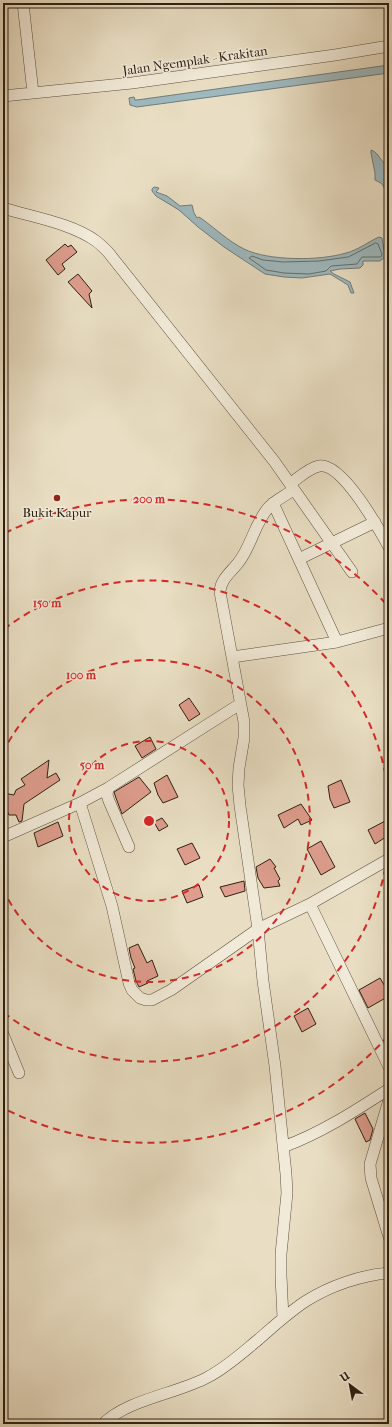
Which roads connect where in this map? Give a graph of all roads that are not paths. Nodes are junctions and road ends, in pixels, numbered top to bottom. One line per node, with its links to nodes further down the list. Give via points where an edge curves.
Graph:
1 (23, 3): 3 (street)
2 (389, 46): 3 (street, Jalan Ngemplak - Krakitan, via 132,83)
3 (33, 93): 4 (street, Jalan Ngemplak - Krakitan)
4 (3, 96)
5 (3, 208): 6 (street, via 76,231 96,241 108,252)
6 (292, 487): 7 (street); 8 (street, via 316,467 326,467 348,484); 9 (street)
7 (273, 503): 11 (street); 15 (street, via 259,522 247,550 220,588)
8 (375, 522): 9 (street); 10 (street)
9 (331, 543): 11 (street); 12 (street)
10 (389, 547)
11 (299, 559): 14 (street)
12 (352, 572)
13 (389, 628): 14 (street)
14 (337, 642): 15 (street)
15 (232, 657): 16 (street)
16 (240, 704): 17 (street); 23 (street, via 244,734 238,785)
17 (108, 788): 18 (street); 20 (street, via 109,801)
18 (80, 803): 19 (street); 23 (street, via 112,906 128,983 140,998 152,1000 171,990)
19 (3, 837)
20 (129, 847)
21 (389, 859): 22 (street)
22 (310, 904): 23 (street); 25 (street)
23 (258, 929): 29 (street)
24 (3, 1034): 26 (street)
25 (389, 1067)
26 (19, 1073)
27 (389, 1089): 29 (street, via 343,1118)
28 (389, 1100): 30 (street, via 370,1164 371,1178)
29 (283, 1147): 32 (street, via 287,1193 281,1254)
30 (389, 1237)
31 (387, 1272): 32 (street, via 321,1292)
32 (283, 1318): 33 (street, via 220,1371 185,1388 140,1403 118,1413)
33 (103, 1424)

